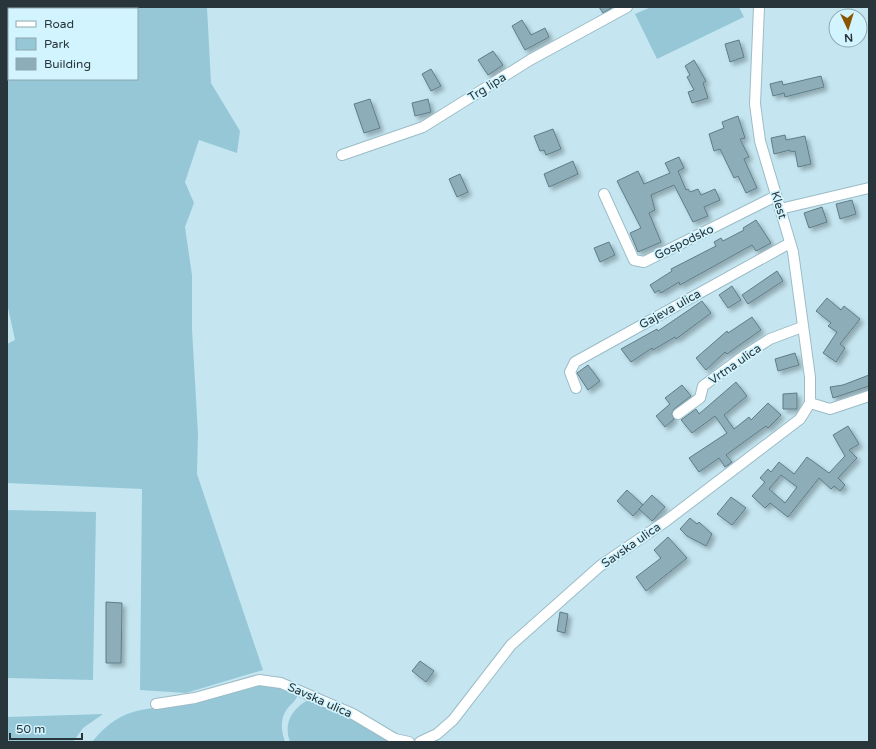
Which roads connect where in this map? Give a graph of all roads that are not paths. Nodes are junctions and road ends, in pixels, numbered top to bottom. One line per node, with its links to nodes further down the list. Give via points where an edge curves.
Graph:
1 (627, 7): 3 (street, Trg lipa, via 530,60 423,127)
2 (759, 7): 6 (street, Klest, via 755,104 760,141)
3 (342, 155)
4 (869, 188): 7 (street)
5 (604, 194): 6 (street, Gospodsko, via 634,260 644,262)
6 (776, 196): 7 (street, Klest)
7 (780, 209): 8 (street, Klest)
8 (790, 243): 9 (street, Klest); 10 (street, Gajeva ulica, via 575,362 570,372)
9 (802, 327): 12 (street, Klest, via 810,377); 13 (street, Vrtna ulica, via 770,339 745,355 703,386 700,398)
10 (576, 388)
11 (869, 396): 12 (street, via 830,409)
12 (810, 403): 16 (street, Savska ulica, via 800,418 666,521 600,566 528,628 511,645 453,720 437,734)
13 (678, 414)
14 (156, 704): 15 (street, Savska ulica, via 195,698 259,680 281,683 353,714 395,740)
15 (409, 742)
16 (420, 742)

